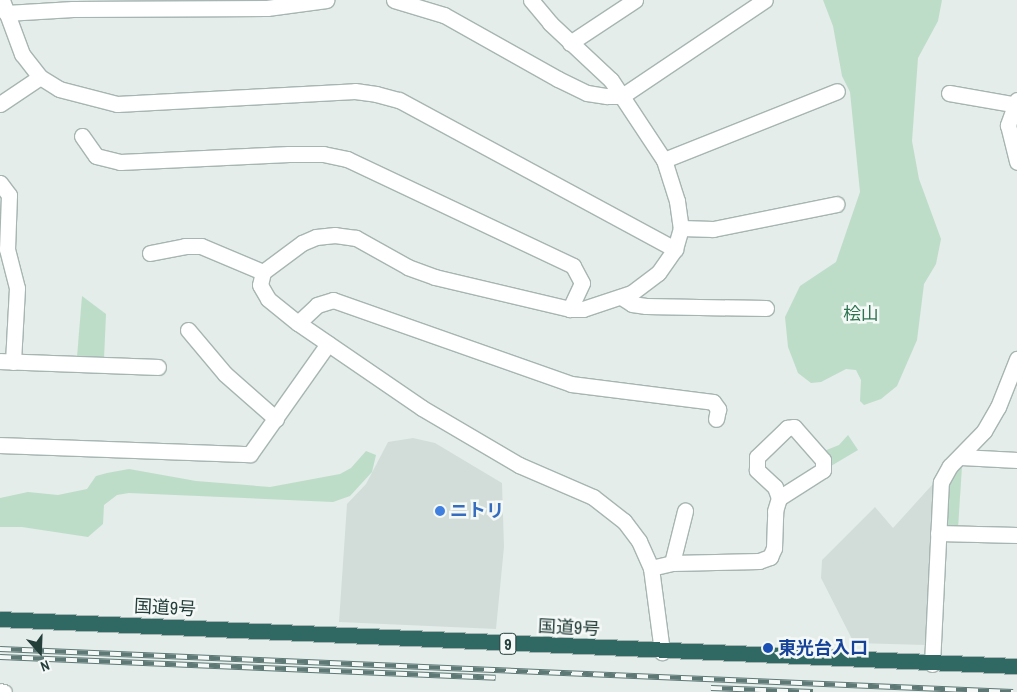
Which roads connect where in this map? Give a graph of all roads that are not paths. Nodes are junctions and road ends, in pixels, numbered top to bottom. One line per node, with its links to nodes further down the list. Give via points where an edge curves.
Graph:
1 (326, 0): 6 (street, via 267,8)
2 (394, 0): 11 (street, via 444,15 587,93)
3 (531, 0): 7 (street)
4 (636, 0): 7 (street)
5 (765, 0): 11 (street)
6 (4, 6): 8 (street, via 22,54)
7 (570, 43): 11 (street, via 611,80)
8 (40, 77): 13 (street); 20 (street, via 59,89 116,104 355,91 399,100)
9 (837, 91): 15 (street)
10 (949, 93): 12 (street)
11 (622, 96): 15 (street)
12 (1016, 103): 16 (street, via 1008,129)
13 (0, 104)
14 (82, 136): 25 (street, via 96,156 120,162 289,154 323,154 347,159 572,266 582,283)
15 (664, 160): 19 (street, via 678,201)
16 (1017, 162)
17 (0, 183): 30 (street, via 9,195 6,249 16,288)
18 (837, 204): 19 (street, via 713,229)
19 (681, 228): 20 (street)
20 (675, 249): 23 (street, via 650,280)
21 (150, 253): 22 (street, via 201,246)
22 (263, 272): 25 (street, via 302,243 335,234 356,238 408,267 435,277); 26 (street, via 260,278 263,292)
23 (621, 297): 24 (street, via 632,304 646,306); 25 (street, via 584,309)
24 (766, 308)
25 (570, 309)
26 (298, 324): 28 (street); 32 (street, via 322,301 333,300 571,384 713,402 718,409)
27 (188, 330): 33 (street, via 225,374)
28 (328, 344): 33 (street); 42 (street, via 430,413 519,465 604,504 631,530)
29 (1017, 359): 35 (street, via 998,407 984,431)
30 (6, 361): 31 (street)
31 (158, 367)
32 (716, 419)
33 (276, 420): 34 (street, via 255,451 244,456)
34 (0, 445)
35 (961, 457): 36 (street); 39 (street, via 950,466 941,482)
36 (1017, 460)
37 (779, 498): 37 (street, via 775,487 758,470 757,457 788,428 794,427 823,460 824,470); 41 (street, via 775,511 774,548 765,560)
38 (685, 511): 41 (street)
39 (938, 533): 40 (street); 45 (street)
40 (1017, 535)
41 (672, 563): 42 (street)
42 (651, 568): 44 (street)
43 (0, 619): 44 (highway, 国道9号 / 9)
44 (662, 652): 45 (highway, 国道9号 / 9)
45 (932, 664): 46 (highway, 国道9号 / 9)
46 (1017, 666)
47 (0, 692): 48 (street)
48 (4, 692)

